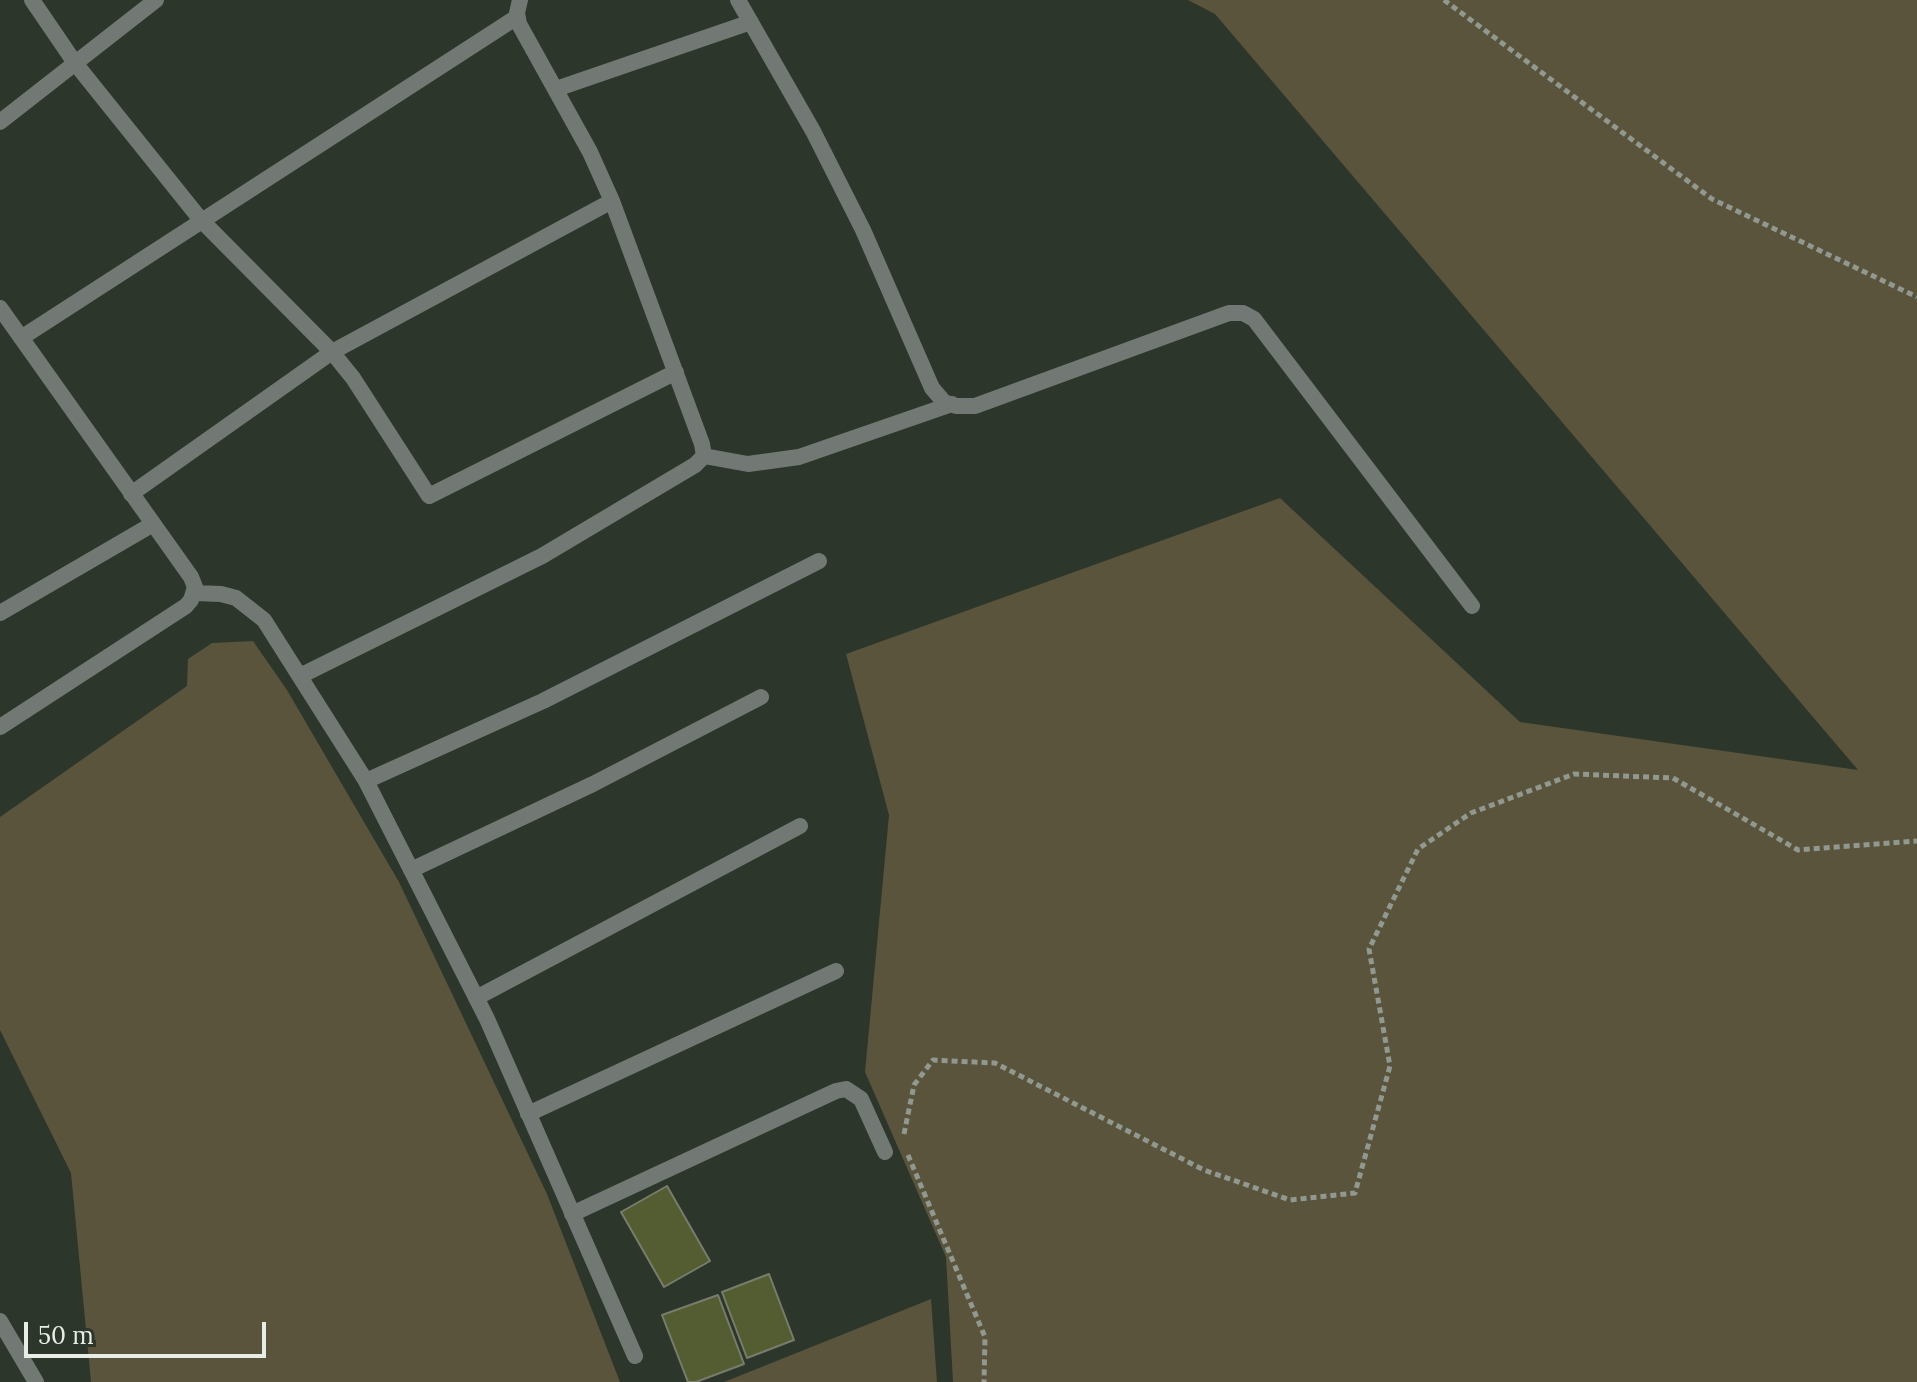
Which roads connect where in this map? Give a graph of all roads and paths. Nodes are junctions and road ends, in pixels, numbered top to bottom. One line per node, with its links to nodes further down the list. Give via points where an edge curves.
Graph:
1 (32, 0): 7 (street)
2 (156, 0): 7 (street)
3 (738, 0): 6 (street)
4 (1444, 0): 12 (path, via 1712,199)
5 (518, 8): 8 (street); 11 (street)
6 (751, 22): 8 (street); 17 (street, via 856,215 932,388)
7 (75, 63): 9 (street); 11 (street)
8 (556, 89): 10 (street)
9 (1, 119)
10 (612, 201): 15 (street); 16 (street)
11 (201, 220): 14 (street); 15 (street)
12 (1917, 297)
13 (0, 308): 14 (street)
14 (21, 338): 19 (street)
15 (332, 352): 16 (street, via 429,496); 19 (street)
16 (676, 372): 18 (street)
17 (952, 404): 18 (street, via 799,457 748,464); 23 (street, via 975,406 1229,313 1243,313 1254,319)
18 (704, 456): 25 (street, via 542,556)
19 (131, 494): 20 (street)
20 (153, 524): 22 (street, via 191,577); 24 (street)
21 (819, 561): 28 (street, via 543,701)
22 (195, 593): 25 (street, via 236,598 255,611); 27 (street, via 186,606)
23 (1472, 606)
24 (0, 613)
25 (300, 676): 28 (street)
26 (761, 697): 31 (street)
27 (0, 727)
28 (366, 781): 31 (street)
29 (800, 826): 33 (street)
30 (1917, 841): 40 (path, via 1798,850 1673,778 1574,774 1471,813 1418,849 1369,949 1390,1066 1355,1193 1290,1200 1204,1170 995,1063 933,1060 914,1085 902,1142 985,1337)
31 (411, 870): 33 (street)
32 (836, 971): 34 (street)
33 (476, 998): 34 (street)
34 (528, 1114): 36 (street)
35 (885, 1152): 36 (street, via 861,1099 846,1089)
36 (572, 1214): 38 (street)
37 (0, 1321): 39 (street)
38 (635, 1356)
39 (36, 1382)
40 (984, 1382)

